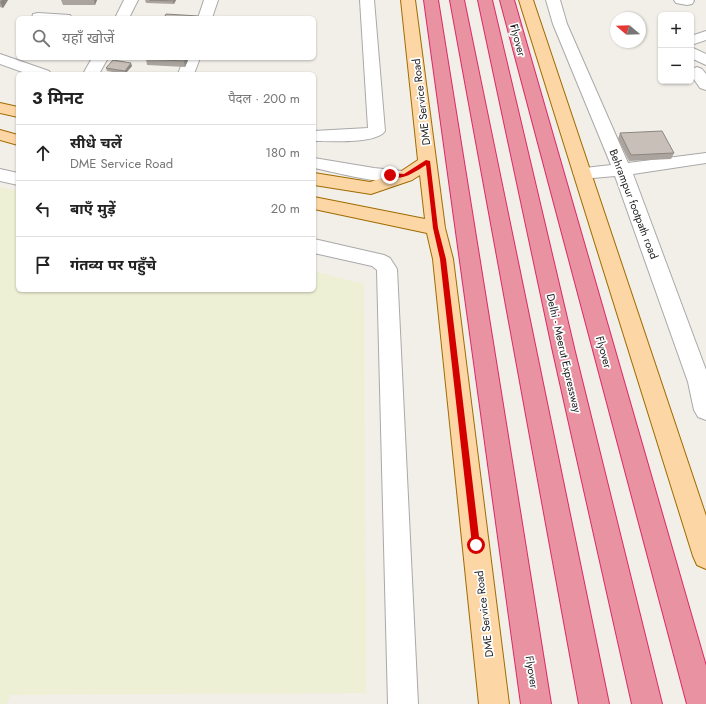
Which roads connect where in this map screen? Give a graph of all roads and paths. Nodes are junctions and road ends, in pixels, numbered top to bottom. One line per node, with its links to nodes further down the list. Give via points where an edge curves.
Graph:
1 (132, 0): 13 (street)
2 (211, 0): 14 (street)
3 (367, 0): 29 (street, via 377,131 368,134)
4 (408, 0): 31 (main road, DME Service Road)
5 (431, 0): 47 (highway, Flyover)
6 (458, 0): 48 (highway)
7 (485, 0): 49 (highway, Delhi - Meerut Expressway, via 535,231)
8 (507, 0): 50 (highway, Flyover)
9 (526, 0): 34 (main road)
10 (553, 0): 33 (street, Behrampur footpath road, via 560,24)
11 (40, 13): 12 (street)
12 (55, 16)
13 (123, 16)
14 (206, 16)
15 (706, 35): 16 (street)
16 (694, 40)
17 (694, 56): 21 (street)
18 (99, 60): 23 (street)
19 (191, 60): 24 (street)
20 (4, 64): 22 (street); 25 (street)
21 (702, 66): 26 (street)
22 (36, 72)
23 (92, 72)
24 (187, 72)
25 (16, 79)
26 (706, 85)
27 (0, 108): 28 (main road)
28 (16, 112)
29 (316, 136)
30 (706, 158): 33 (street)
31 (428, 161): 36 (main road); 40 (main road, DME Service Road)
32 (316, 163): 36 (street, via 374,174)
33 (622, 169): 34 (street); 42 (street, Behrampur footpath road)
34 (582, 173): 44 (main road)
35 (0, 175): 37 (street)
36 (406, 176): 38 (main road, via 371,188)
37 (16, 179)
38 (316, 179)
39 (316, 203): 40 (main road)
40 (435, 228): 46 (main road, DME Service Road, via 443,259)
41 (316, 246): 45 (street, via 377,260 387,269)
42 (702, 381): 43 (street, Behrampur footpath road)
43 (706, 410)
44 (706, 556)
45 (403, 704)
46 (494, 704)
47 (536, 704)
48 (594, 704)
49 (647, 704)
50 (702, 704)

